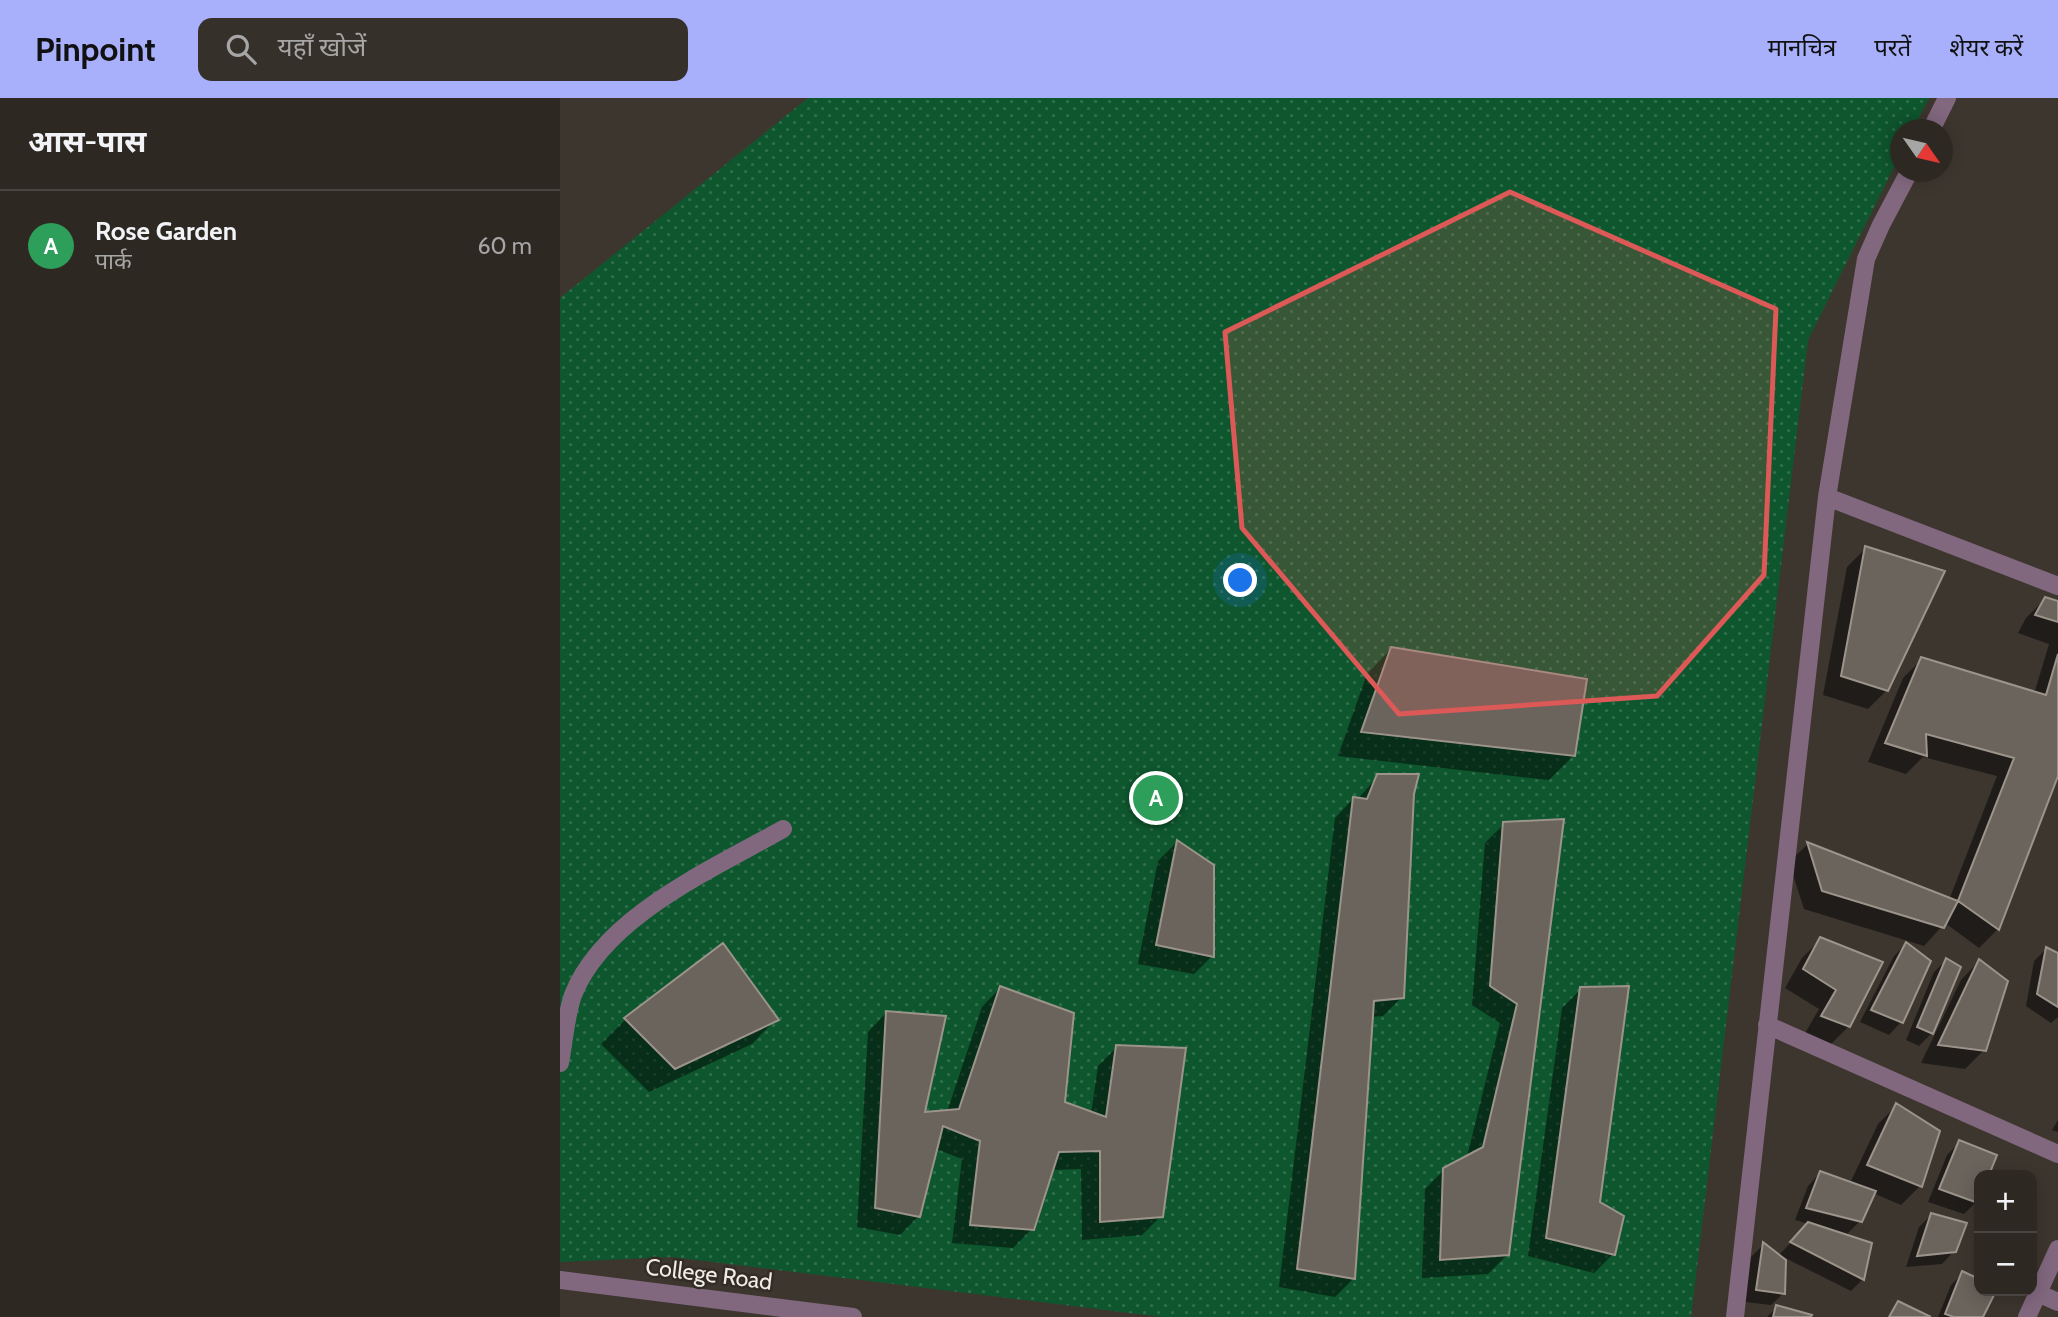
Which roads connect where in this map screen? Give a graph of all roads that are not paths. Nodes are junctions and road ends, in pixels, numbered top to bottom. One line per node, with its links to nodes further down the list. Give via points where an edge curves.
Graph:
1 (1947, 98): 2 (street)
2 (1936, 119)
3 (1904, 182): 4 (street, via 1866,259)
4 (1827, 497): 5 (street); 7 (street)
5 (2058, 586)
6 (783, 830): 8 (street, via 657,901 597,953 573,995)
7 (1767, 1025): 9 (street); 15 (street)
8 (560, 1063)
9 (2058, 1154)
10 (2058, 1249): 12 (street)
11 (560, 1280): 14 (street, College Road)
12 (2038, 1293): 13 (street); 16 (street)
13 (2058, 1302)
14 (853, 1317)
15 (1735, 1317)
16 (2027, 1317)

